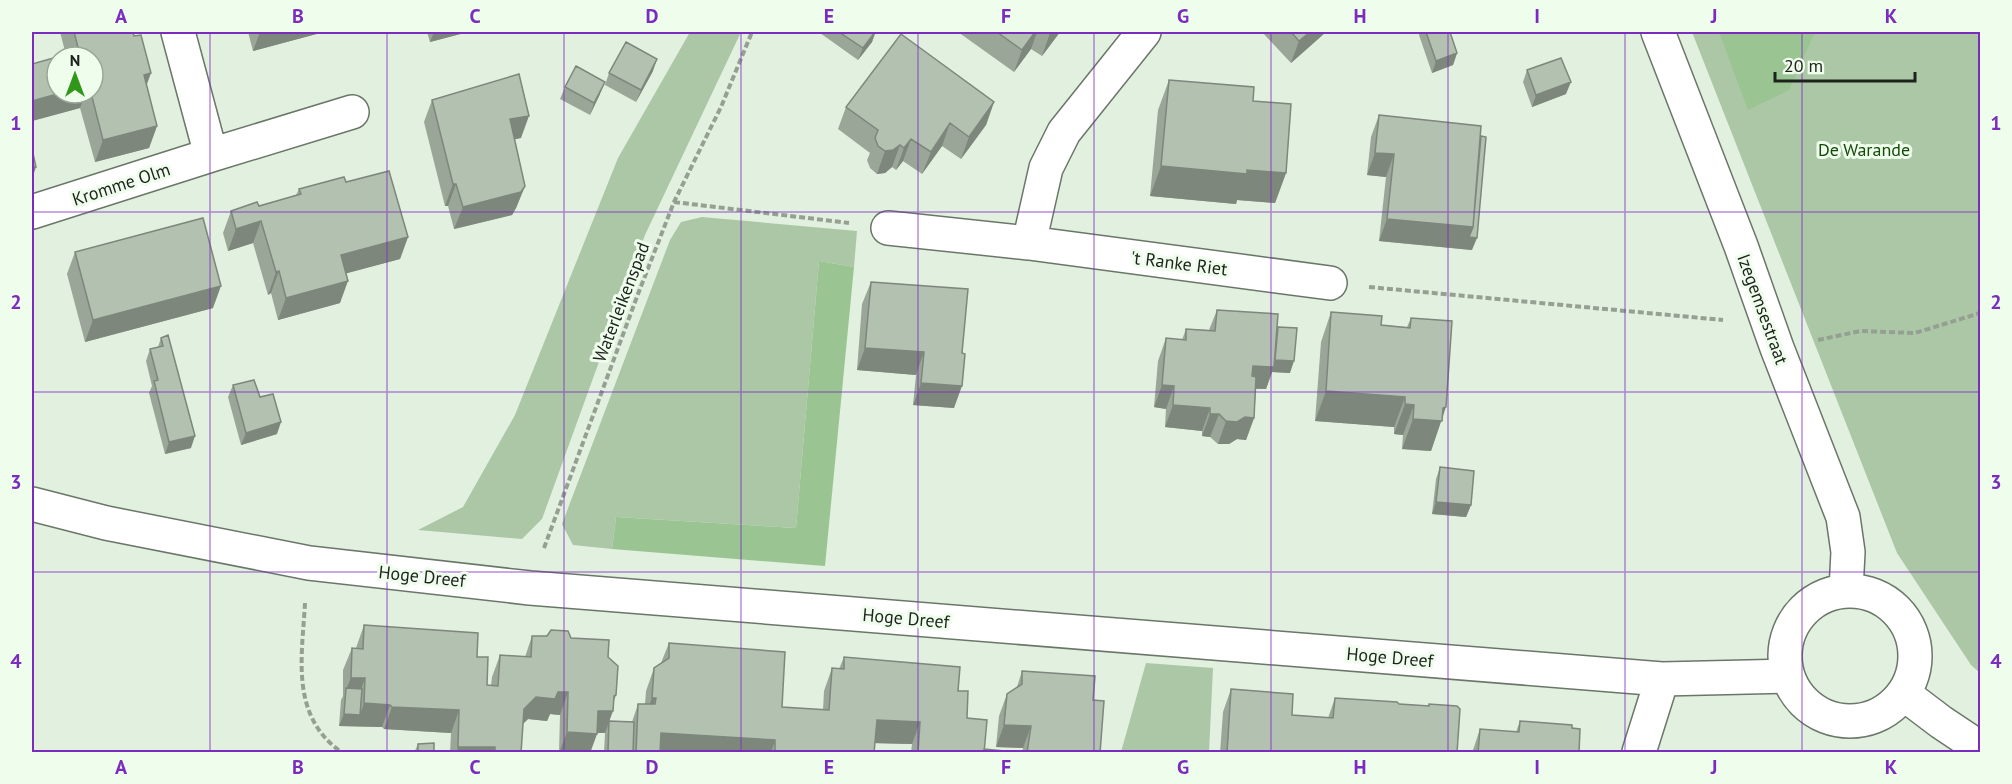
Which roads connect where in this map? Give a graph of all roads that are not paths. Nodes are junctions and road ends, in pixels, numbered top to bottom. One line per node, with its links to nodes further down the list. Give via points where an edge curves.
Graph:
1 (178, 32): 5 (street)
2 (1143, 32): 8 (street, via 1064,132 1046,168)
3 (1658, 32): 11 (street, Izegemsestraat, via 1844,517 1848,552)
4 (352, 112): 5 (street, Kromme Olm)
5 (211, 155): 6 (street, Kromme Olm)
6 (32, 212)
7 (888, 228): 8 (street, 't Ranke Riet)
8 (1029, 243): 9 (street, 't Ranke Riet)
9 (1330, 283)
10 (32, 504): 13 (street, Hoge Dreef, via 106,523 309,563 530,588)
11 (1846, 590): 12 (street, via 1822,597 1803,610 1790,628 1784,651); 14 (street, via 1875,595 1895,608 1908,624 1916,646 1915,668)
12 (1786, 676): 13 (street, Hoge Dreef); 14 (street, via 1797,696 1814,712 1843,722 1877,716)
13 (1662, 679): 16 (street)
14 (1904, 694): 15 (street)
15 (1980, 748)
16 (1639, 753)

